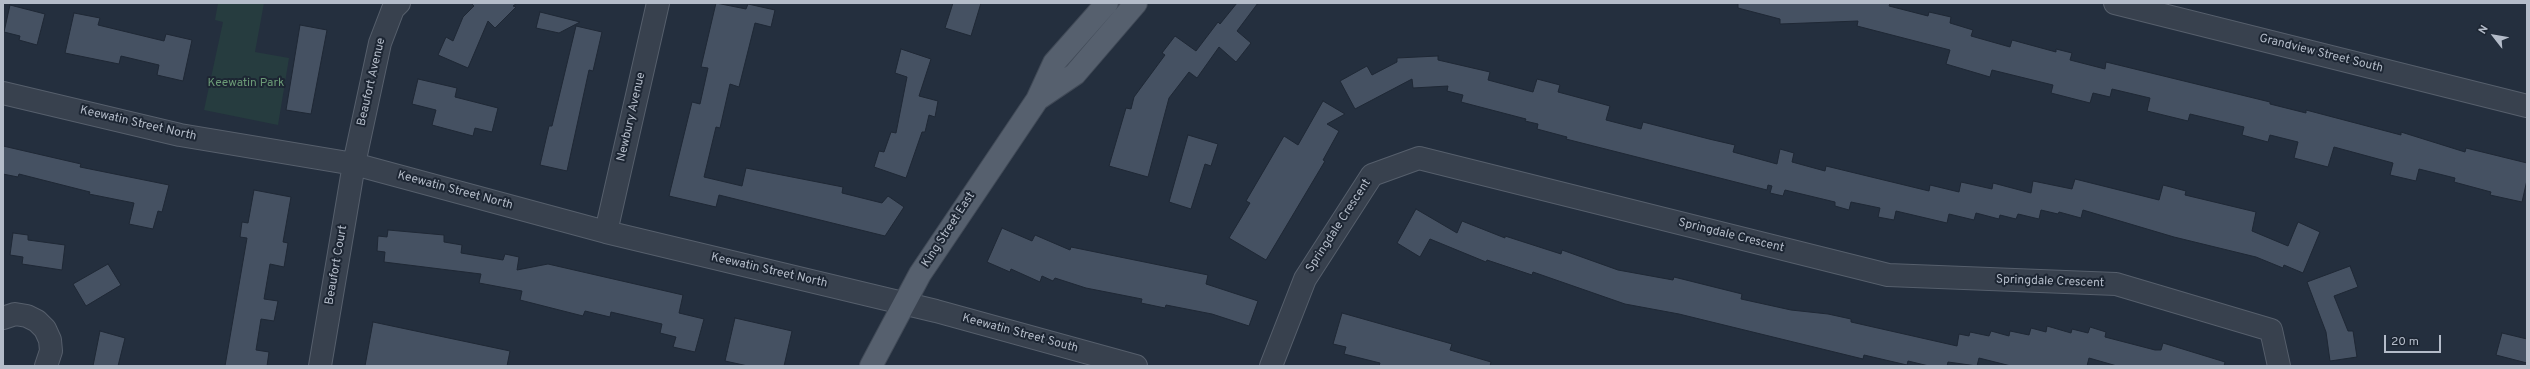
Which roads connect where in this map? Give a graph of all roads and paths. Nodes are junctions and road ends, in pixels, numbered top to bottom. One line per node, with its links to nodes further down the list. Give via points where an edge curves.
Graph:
1 (399, 3): 9 (street, Beaufort Avenue, via 393,9 380,43)
2 (658, 3): 10 (street, Newbury Avenue)
3 (1107, 3): 7 (main road, King Street East, via 1054,63)
4 (1136, 3): 7 (main road, King Street East, via 1075,74)
5 (2114, 3): 8 (street, Grandview Street South)
6 (3, 93): 9 (street, Keewatin Street North, via 180,135)
7 (1037, 100): 11 (main road, King Street East, via 965,205)
8 (2527, 106)
9 (354, 164): 10 (street, Keewatin Street North); 14 (street, Beaufort Court)
10 (606, 232): 11 (street, Keewatin Street North)
11 (903, 304): 15 (main road, King Street East); 16 (street, Keewatin Street South)
12 (3, 318): 13 (street, via 15,314 27,316 45,329 51,351)
13 (46, 366)
14 (320, 366)
15 (872, 366)
16 (1136, 366)
17 (1271, 366): 18 (street, Springdale Crescent, via 1305,279 1372,175 1419,158 1888,275 2116,284 2271,330)
18 (2279, 366)

